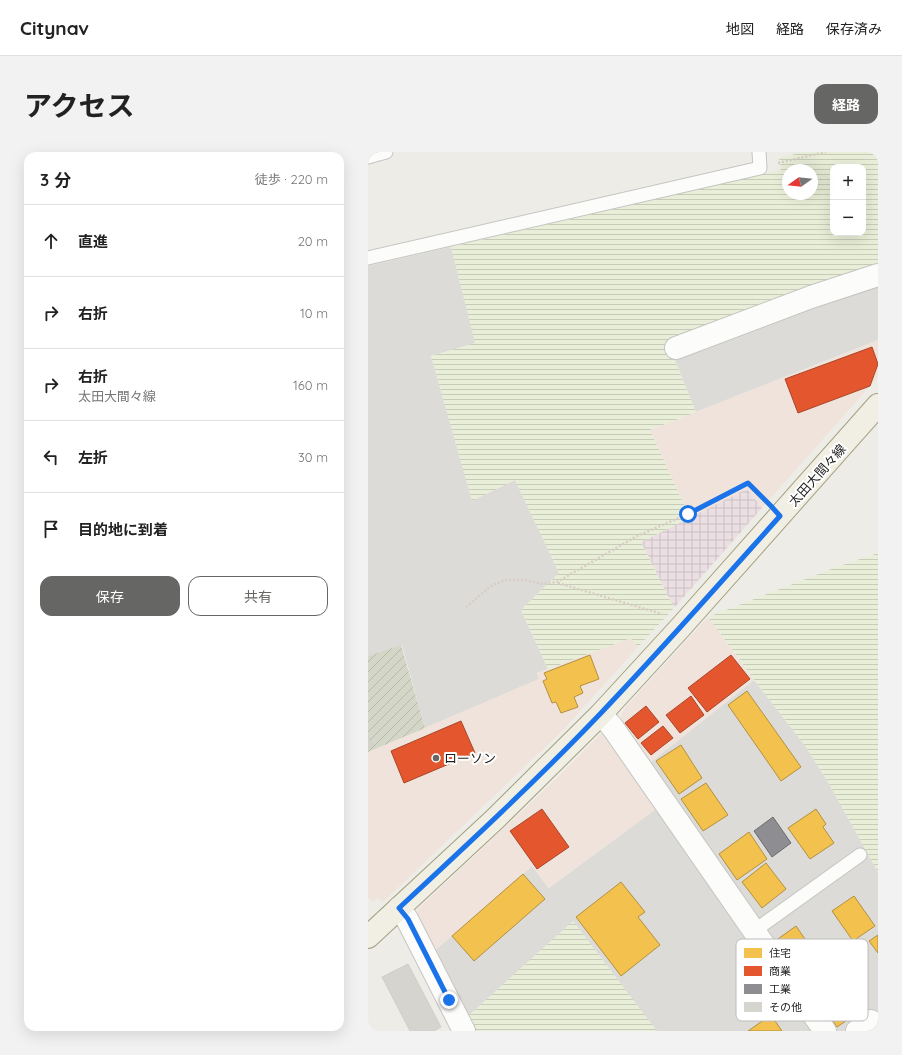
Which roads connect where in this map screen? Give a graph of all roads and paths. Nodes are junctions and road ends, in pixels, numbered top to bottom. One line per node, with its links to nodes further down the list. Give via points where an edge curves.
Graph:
1 (386, 152): 4 (lane)
2 (759, 152): 5 (lane)
3 (826, 152): 5 (path)
4 (368, 157)
5 (760, 168): 6 (lane)
6 (368, 258)
7 (878, 275): 8 (street, via 811,297)
8 (676, 348)
9 (878, 406): 10 (main road, 太田大間々線)
10 (780, 516): 11 (path, via 748,483 688,514 637,536); 13 (main road, 太田大間々線)
11 (557, 582): 12 (path, via 543,584 526,580 505,580 491,586); 13 (path, via 663,614)
12 (466, 607)
13 (679, 629): 14 (main road, 太田大間々線)
14 (600, 714): 16 (main road, 太田大間々線, via 495,819); 17 (street, via 613,728)
15 (860, 855): 17 (lane)
16 (399, 908): 18 (main road, 太田大間々線); 21 (street, via 408,919)
17 (754, 931): 19 (street)
18 (368, 936)
19 (760, 939)
20 (818, 1021): 22 (street)
21 (464, 1031)
22 (825, 1031)

